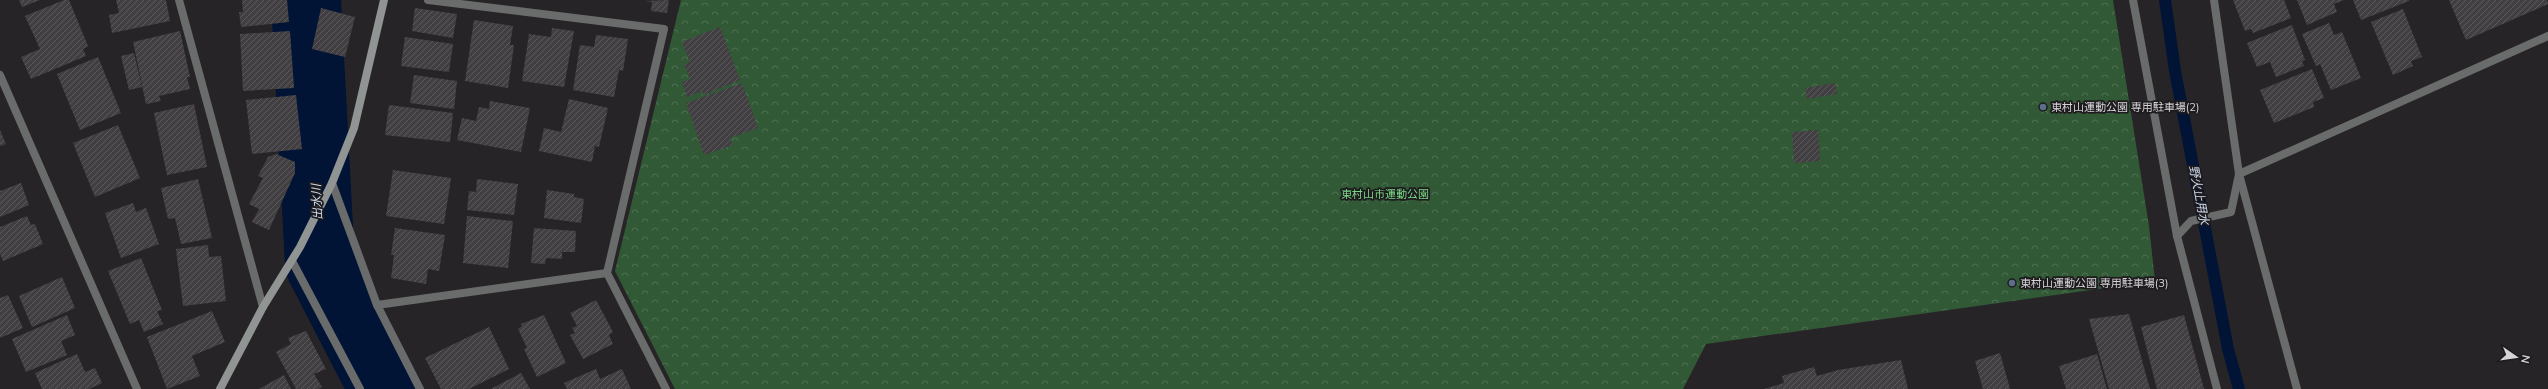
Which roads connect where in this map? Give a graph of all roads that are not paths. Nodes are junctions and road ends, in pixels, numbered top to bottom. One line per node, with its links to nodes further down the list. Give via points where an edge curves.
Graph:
1 (179, 0): 14 (street)
2 (384, 0): 9 (street, via 354,128)
3 (428, 0): 12 (street, via 664,29)
4 (2133, 0): 10 (street)
5 (2214, 0): 8 (street)
6 (2548, 36): 8 (street)
7 (0, 75): 15 (street)
8 (2239, 174): 10 (street, via 2231,212 2191,221); 21 (street)
9 (332, 184): 11 (street); 13 (street)
10 (2177, 236): 20 (street)
11 (292, 261): 14 (street); 17 (street)
12 (607, 273): 13 (street); 19 (street)
13 (377, 305): 18 (street)
14 (263, 307): 16 (street)
15 (137, 389)
16 (220, 389)
17 (360, 389)
18 (420, 389)
19 (666, 389)
20 (2217, 389)
21 (2297, 389)

